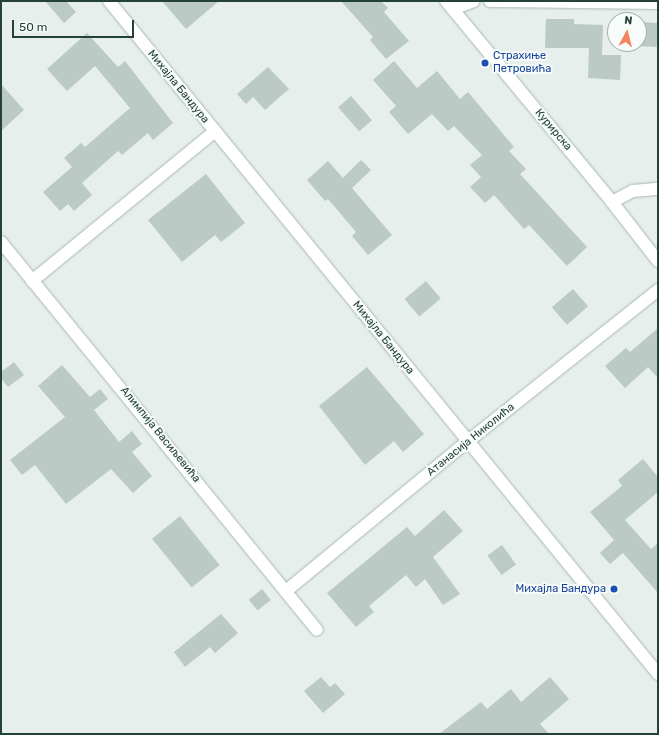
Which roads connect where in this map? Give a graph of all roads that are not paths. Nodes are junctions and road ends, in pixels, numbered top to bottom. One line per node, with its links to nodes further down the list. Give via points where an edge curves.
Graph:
1 (109, 1): 6 (street, Михајла Бандура)
2 (474, 1): 5 (street)
3 (490, 1): 4 (street)
4 (658, 3)
5 (449, 5): 8 (street, Курирска)
6 (214, 132): 11 (street); 13 (street, Михајла Бандура)
7 (658, 189): 8 (street, via 633,191)
8 (612, 202): 10 (street, Курирска)
9 (1, 242): 11 (street, Алимпија Васиљевића)
10 (658, 261)
11 (32, 281): 14 (street, Алимпија Васиљевића)
12 (658, 290): 13 (street, Атанасија Николића)
13 (467, 442): 14 (street, Атанасија Николића); 16 (street, Михајла Бандура)
14 (286, 591): 15 (street, Алимпија Васиљевића)
15 (317, 630)
16 (658, 674)

